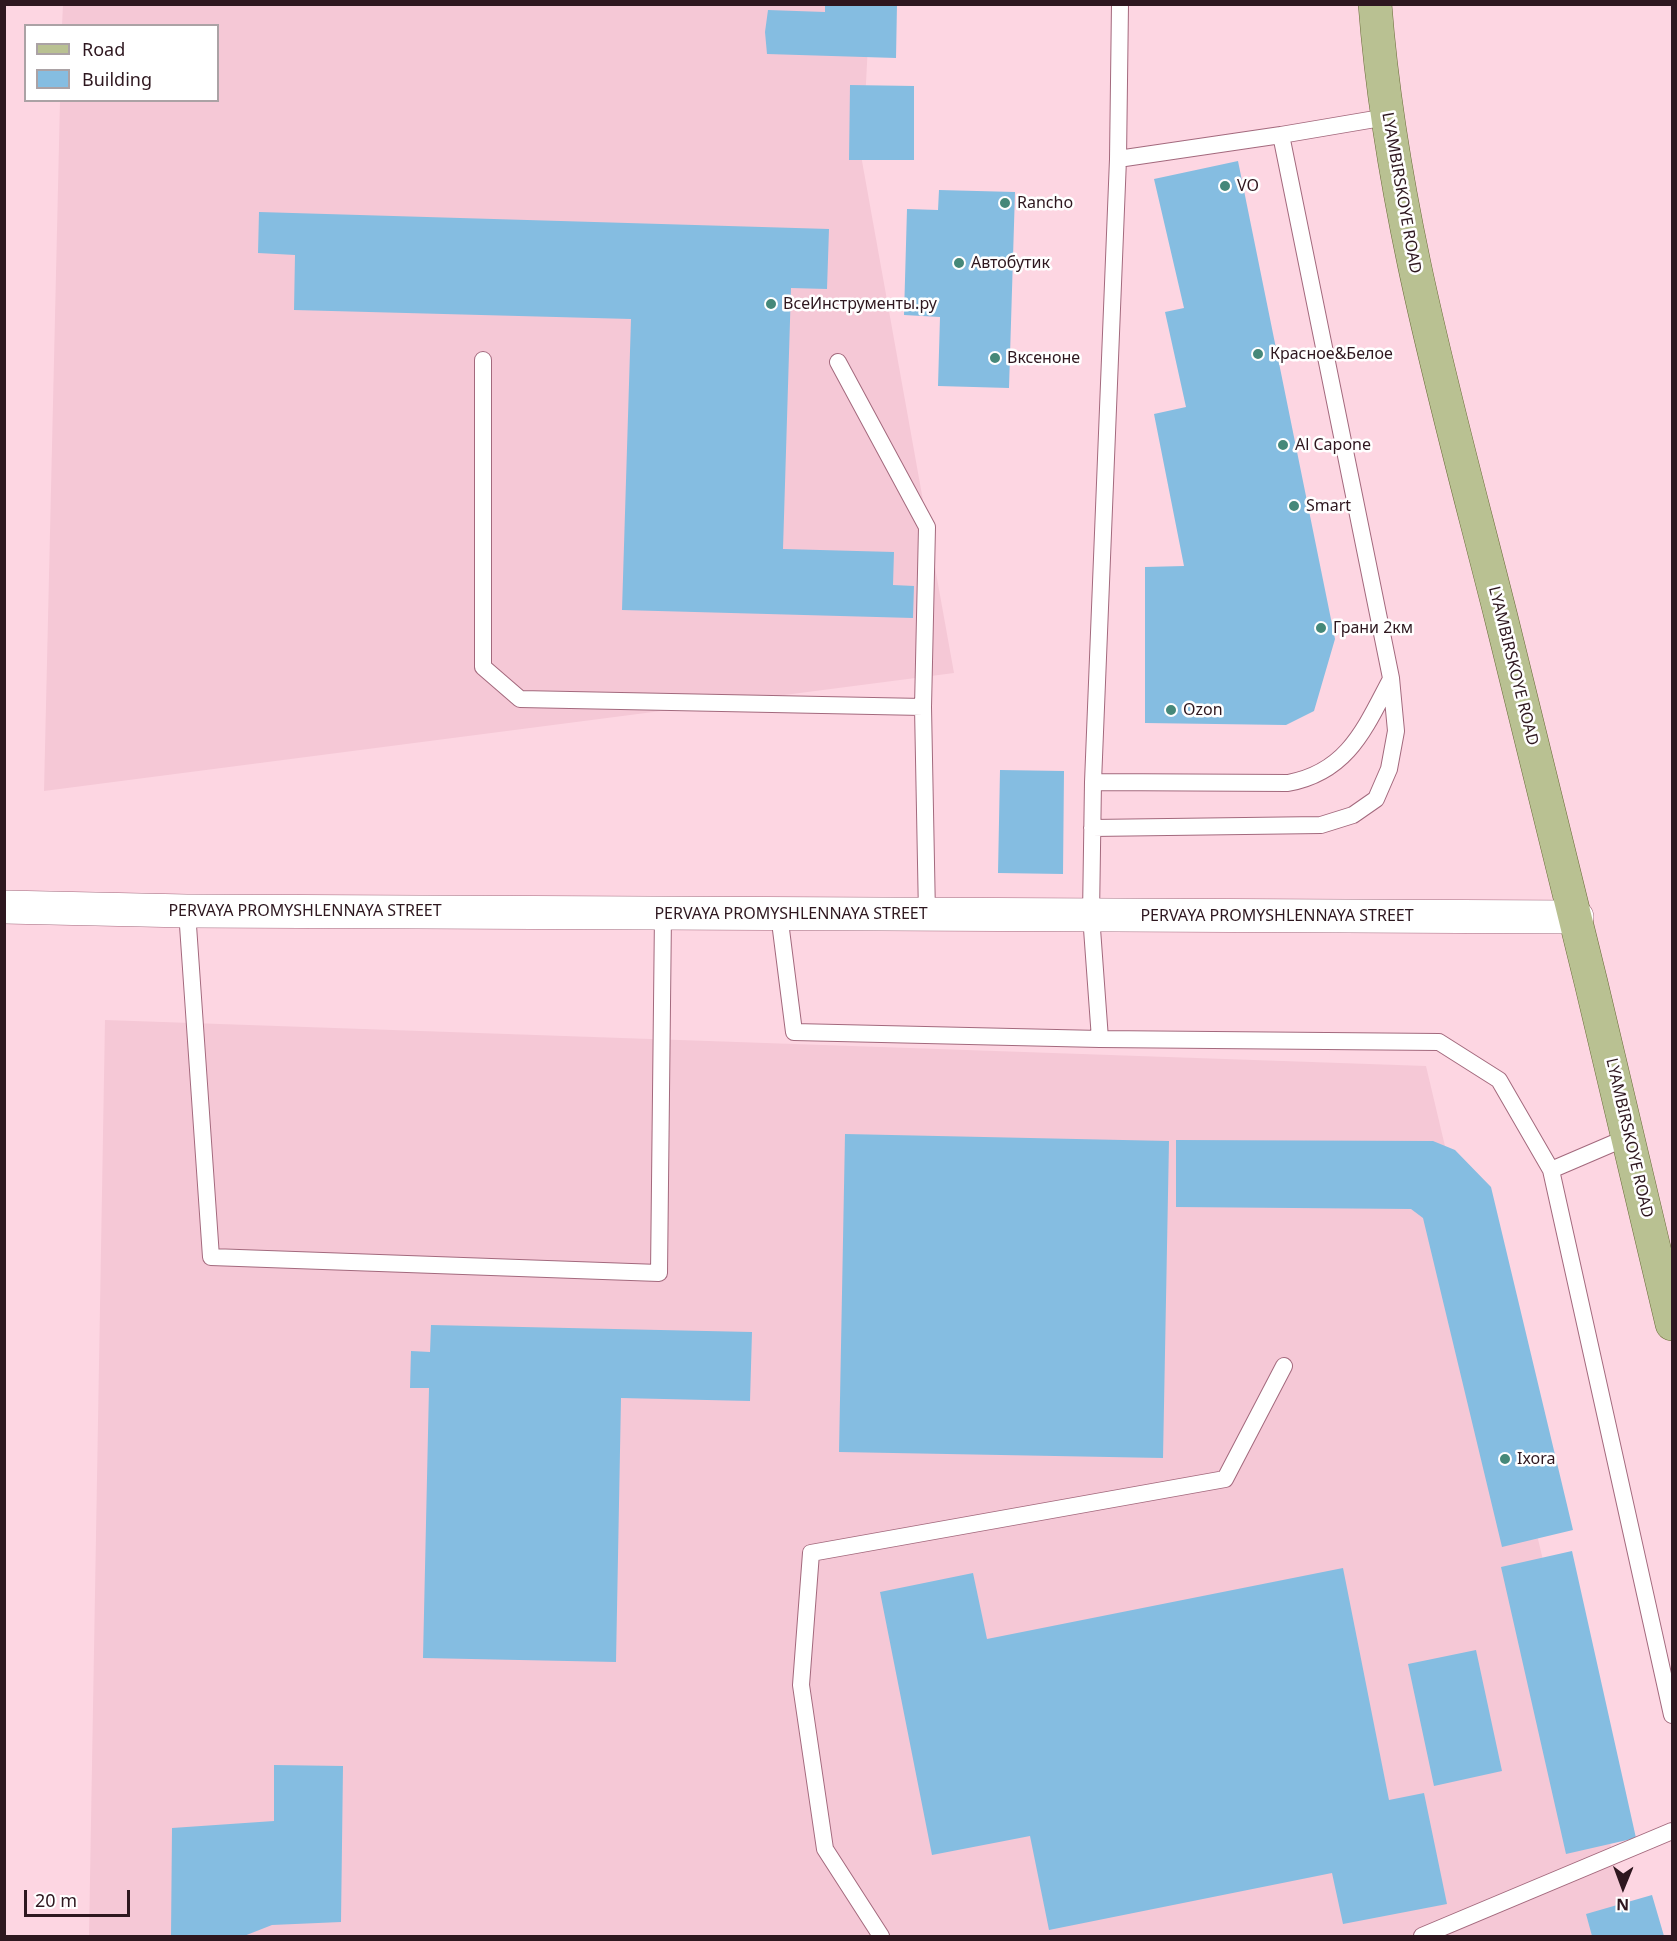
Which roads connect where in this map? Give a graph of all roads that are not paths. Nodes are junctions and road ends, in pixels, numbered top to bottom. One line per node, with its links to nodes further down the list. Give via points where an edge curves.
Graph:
1 (1120, 4): 5 (lane)
2 (1375, 4): 3 (main road, LYAMBIRSKOYE ROAD)
3 (1387, 117): 4 (lane); 18 (main road, LYAMBIRSKOYE ROAD, via 1396,181 1425,316)
4 (1281, 135): 5 (lane); 8 (lane)
5 (1118, 159): 10 (lane)
6 (483, 360): 9 (lane, via 483,667 520,699)
7 (838, 362): 9 (lane, via 927,527)
8 (1391, 678): 10 (lane, via 1350,748 1333,766 1311,779 1288,783); 11 (lane, via 1396,731 1389,769 1376,799 1353,815 1321,825)
9 (923, 707): 16 (lane)
10 (1093, 782): 11 (lane)
11 (1092, 828): 17 (lane)
12 (4, 906): 13 (street, PERVAYA PROMYSHLENNAYA STREET)
13 (188, 910): 14 (street, PERVAYA PROMYSHLENNAYA STREET); 14 (lane, via 212,1257 659,1273)
14 (663, 914): 15 (street, PERVAYA PROMYSHLENNAYA STREET)
15 (779, 914): 16 (street, PERVAYA PROMYSHLENNAYA STREET); 19 (lane, via 794,1032)
16 (927, 915): 17 (street, PERVAYA PROMYSHLENNAYA STREET)
17 (1091, 915): 18 (street, PERVAYA PROMYSHLENNAYA STREET); 19 (lane)
18 (1577, 917): 20 (main road, LYAMBIRSKOYE ROAD)
19 (1100, 1039): 21 (lane, via 1439,1042 1499,1080)
20 (1628, 1137): 21 (lane); 22 (main road, LYAMBIRSKOYE ROAD)
21 (1551, 1170): 24 (lane)
22 (1672, 1324)
23 (1284, 1366): 26 (lane, via 1225,1479 811,1553 801,1685 825,1849)
24 (1672, 1715)
25 (1672, 1831): 27 (lane)
26 (881, 1936)
27 (1422, 1936)

